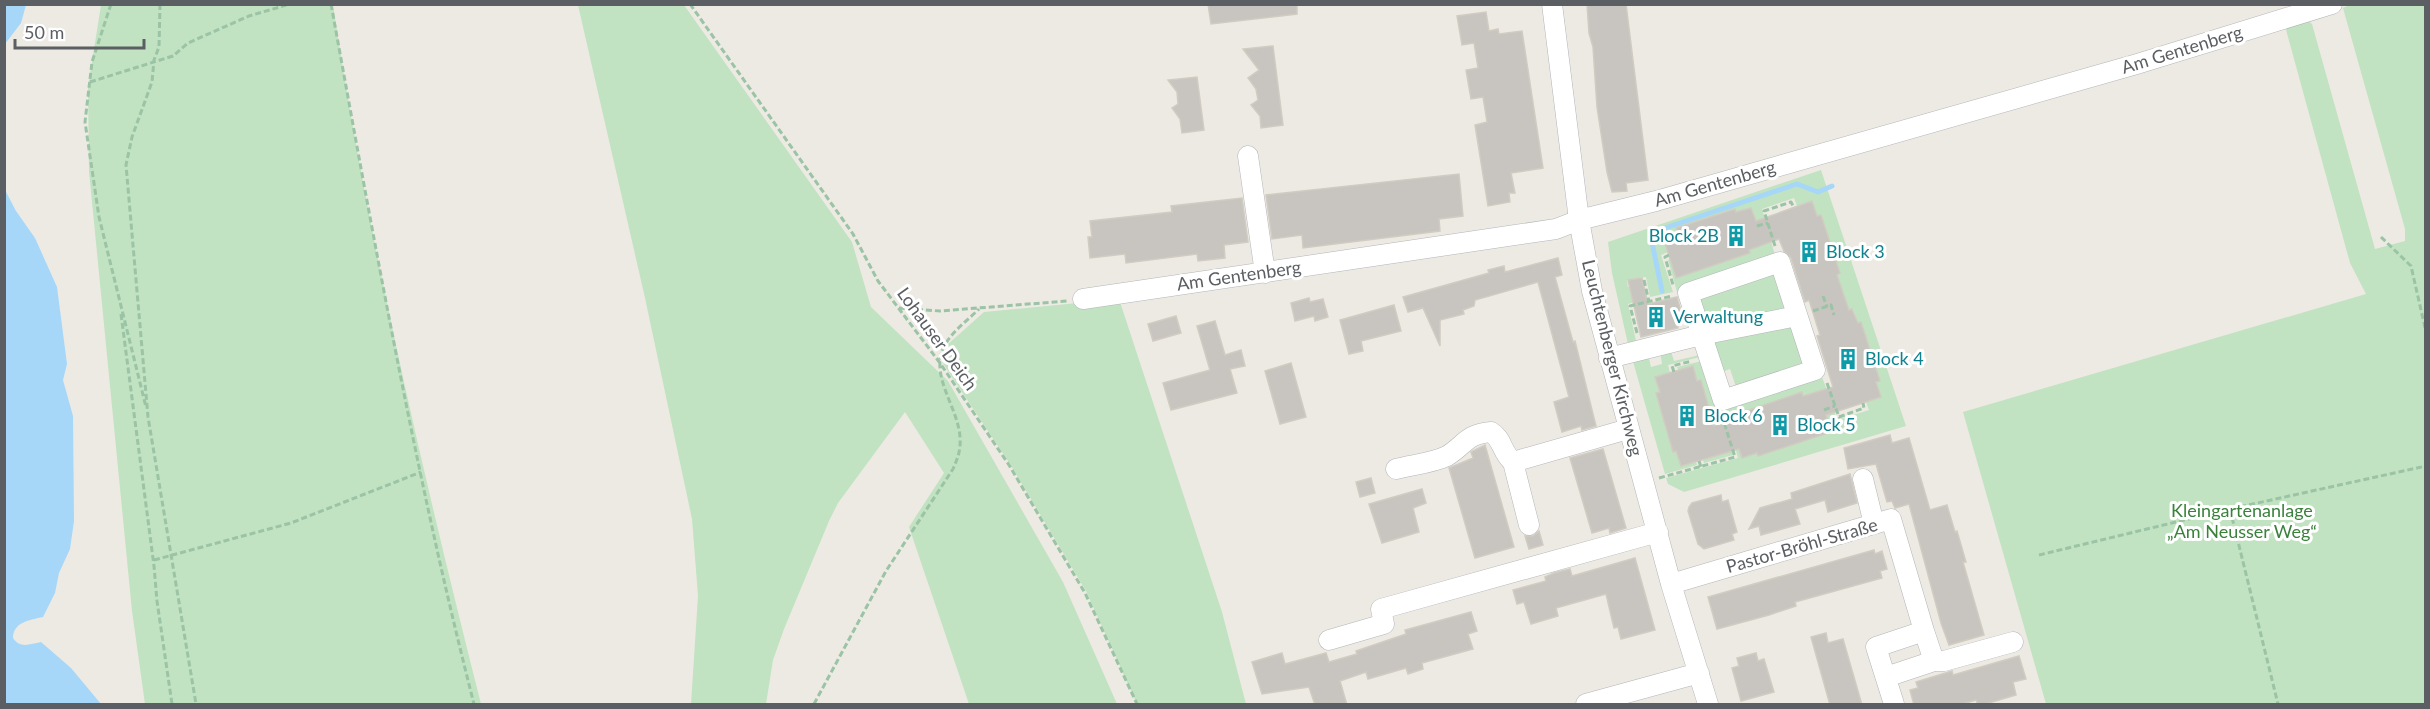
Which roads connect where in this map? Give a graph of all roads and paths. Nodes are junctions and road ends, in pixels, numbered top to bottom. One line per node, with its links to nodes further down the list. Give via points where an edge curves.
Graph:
1 (111, 4): 9 (path, via 92,62)
2 (159, 4): 8 (path, via 159,47)
3 (290, 4): 8 (path, via 249,16 188,44 173,56)
4 (331, 4): 48 (path)
5 (690, 4): 25 (path, Lohauser Deich, via 853,234 878,281)
6 (1552, 4): 12 (street, Leuchtenberger Kirchweg)
7 (2332, 4): 12 (street, Am Gentenberg, via 2125,67)
8 (154, 60): 9 (path); 41 (path, via 152,82 126,165)
9 (90, 82): 21 (path, via 85,122 99,217)
10 (1248, 156): 18 (street)
11 (1794, 208): 13 (path, via 1791,202 1764,211)
12 (1579, 220): 18 (street, Am Gentenberg, via 1556,229); 33 (street, Leuchtenberger Kirchweg)
13 (1768, 223): 14 (path); 17 (path)
14 (1757, 226)
15 (2381, 237): 29 (path, via 2410,266)
16 (1669, 255): 23 (path, via 1665,257 1676,295)
17 (1780, 262): 28 (street); 30 (street, via 1688,293)
18 (1265, 273): 22 (street, Am Gentenberg)
19 (1644, 280): 23 (path)
20 (1823, 296): 24 (path)
21 (119, 299): 41 (path); 57 (path)
22 (1083, 299): 26 (path)
23 (1649, 302): 31 (path, via 1630,306)
24 (1827, 307): 27 (path, via 1831,305); 28 (path)
25 (899, 308): 26 (path); 34 (path, Lohauser Deich)
26 (980, 309): 34 (path, via 946,343)
27 (1834, 315)
28 (1797, 316): 30 (street); 35 (street)
29 (2426, 332)
30 (1701, 334): 31 (street); 32 (street)
31 (1641, 349): 33 (street)
32 (1709, 357): 36 (path, via 1672,366); 37 (street)
33 (1609, 358): 42 (street, Leuchtenberger Kirchweg)
34 (940, 363): 68 (path, via 945,391 959,427 959,455 946,482 886,571); 69 (path, Lohauser Deich, via 1009,465 1085,593)
35 (1815, 370): 37 (street); 39 (path, via 1821,368)
36 (1674, 372)
37 (1723, 400): 46 (path, via 1718,402 1735,457)
38 (1863, 403): 39 (path, via 1864,408 1839,417)
39 (1835, 406): 40 (path)
40 (1824, 410)
41 (148, 417): 56 (path)
42 (1628, 429): 44 (street); 54 (street, Leuchtenberger Kirchweg)
43 (1699, 461): 46 (path)
44 (1513, 462): 47 (street, via 1503,452 1497,435 1491,432 1465,439 1446,456); 53 (street)
45 (2426, 466): 51 (path)
46 (1701, 467): 49 (path)
47 (1396, 468)
48 (421, 472): 56 (path, via 291,523); 67 (path)
49 (1666, 477)
50 (1863, 479): 52 (street)
51 (2230, 509): 55 (path); 73 (path)
52 (1874, 524): 58 (street, Pastor-Bröhl-Straße); 59 (street, Pastor-Bröhl-Straße, via 1891,519)
53 (1529, 525)
54 (1658, 532): 58 (street, Leuchtenberger Kirchweg); 60 (street, via 1381,609 1384,624)
55 (2038, 555)
56 (172, 556): 57 (path); 66 (path)
57 (154, 560): 65 (path)
58 (1671, 584): 63 (street, Leuchtenberger Kirchweg)
59 (1924, 631): 62 (street, Pastor-Bröhl-Straße); 64 (street, via 1876,647)
60 (1329, 640)
61 (2013, 642): 62 (street)
62 (1934, 661): 64 (street)
63 (1699, 673): 70 (street); 71 (street, Leuchtenberger Kirchweg)
64 (1886, 677): 72 (street)
65 (172, 705)
66 (196, 705)
67 (474, 705)
68 (814, 705)
69 (1137, 705)
70 (1586, 705)
71 (1708, 705)
72 (1894, 705)
73 (2278, 705)

